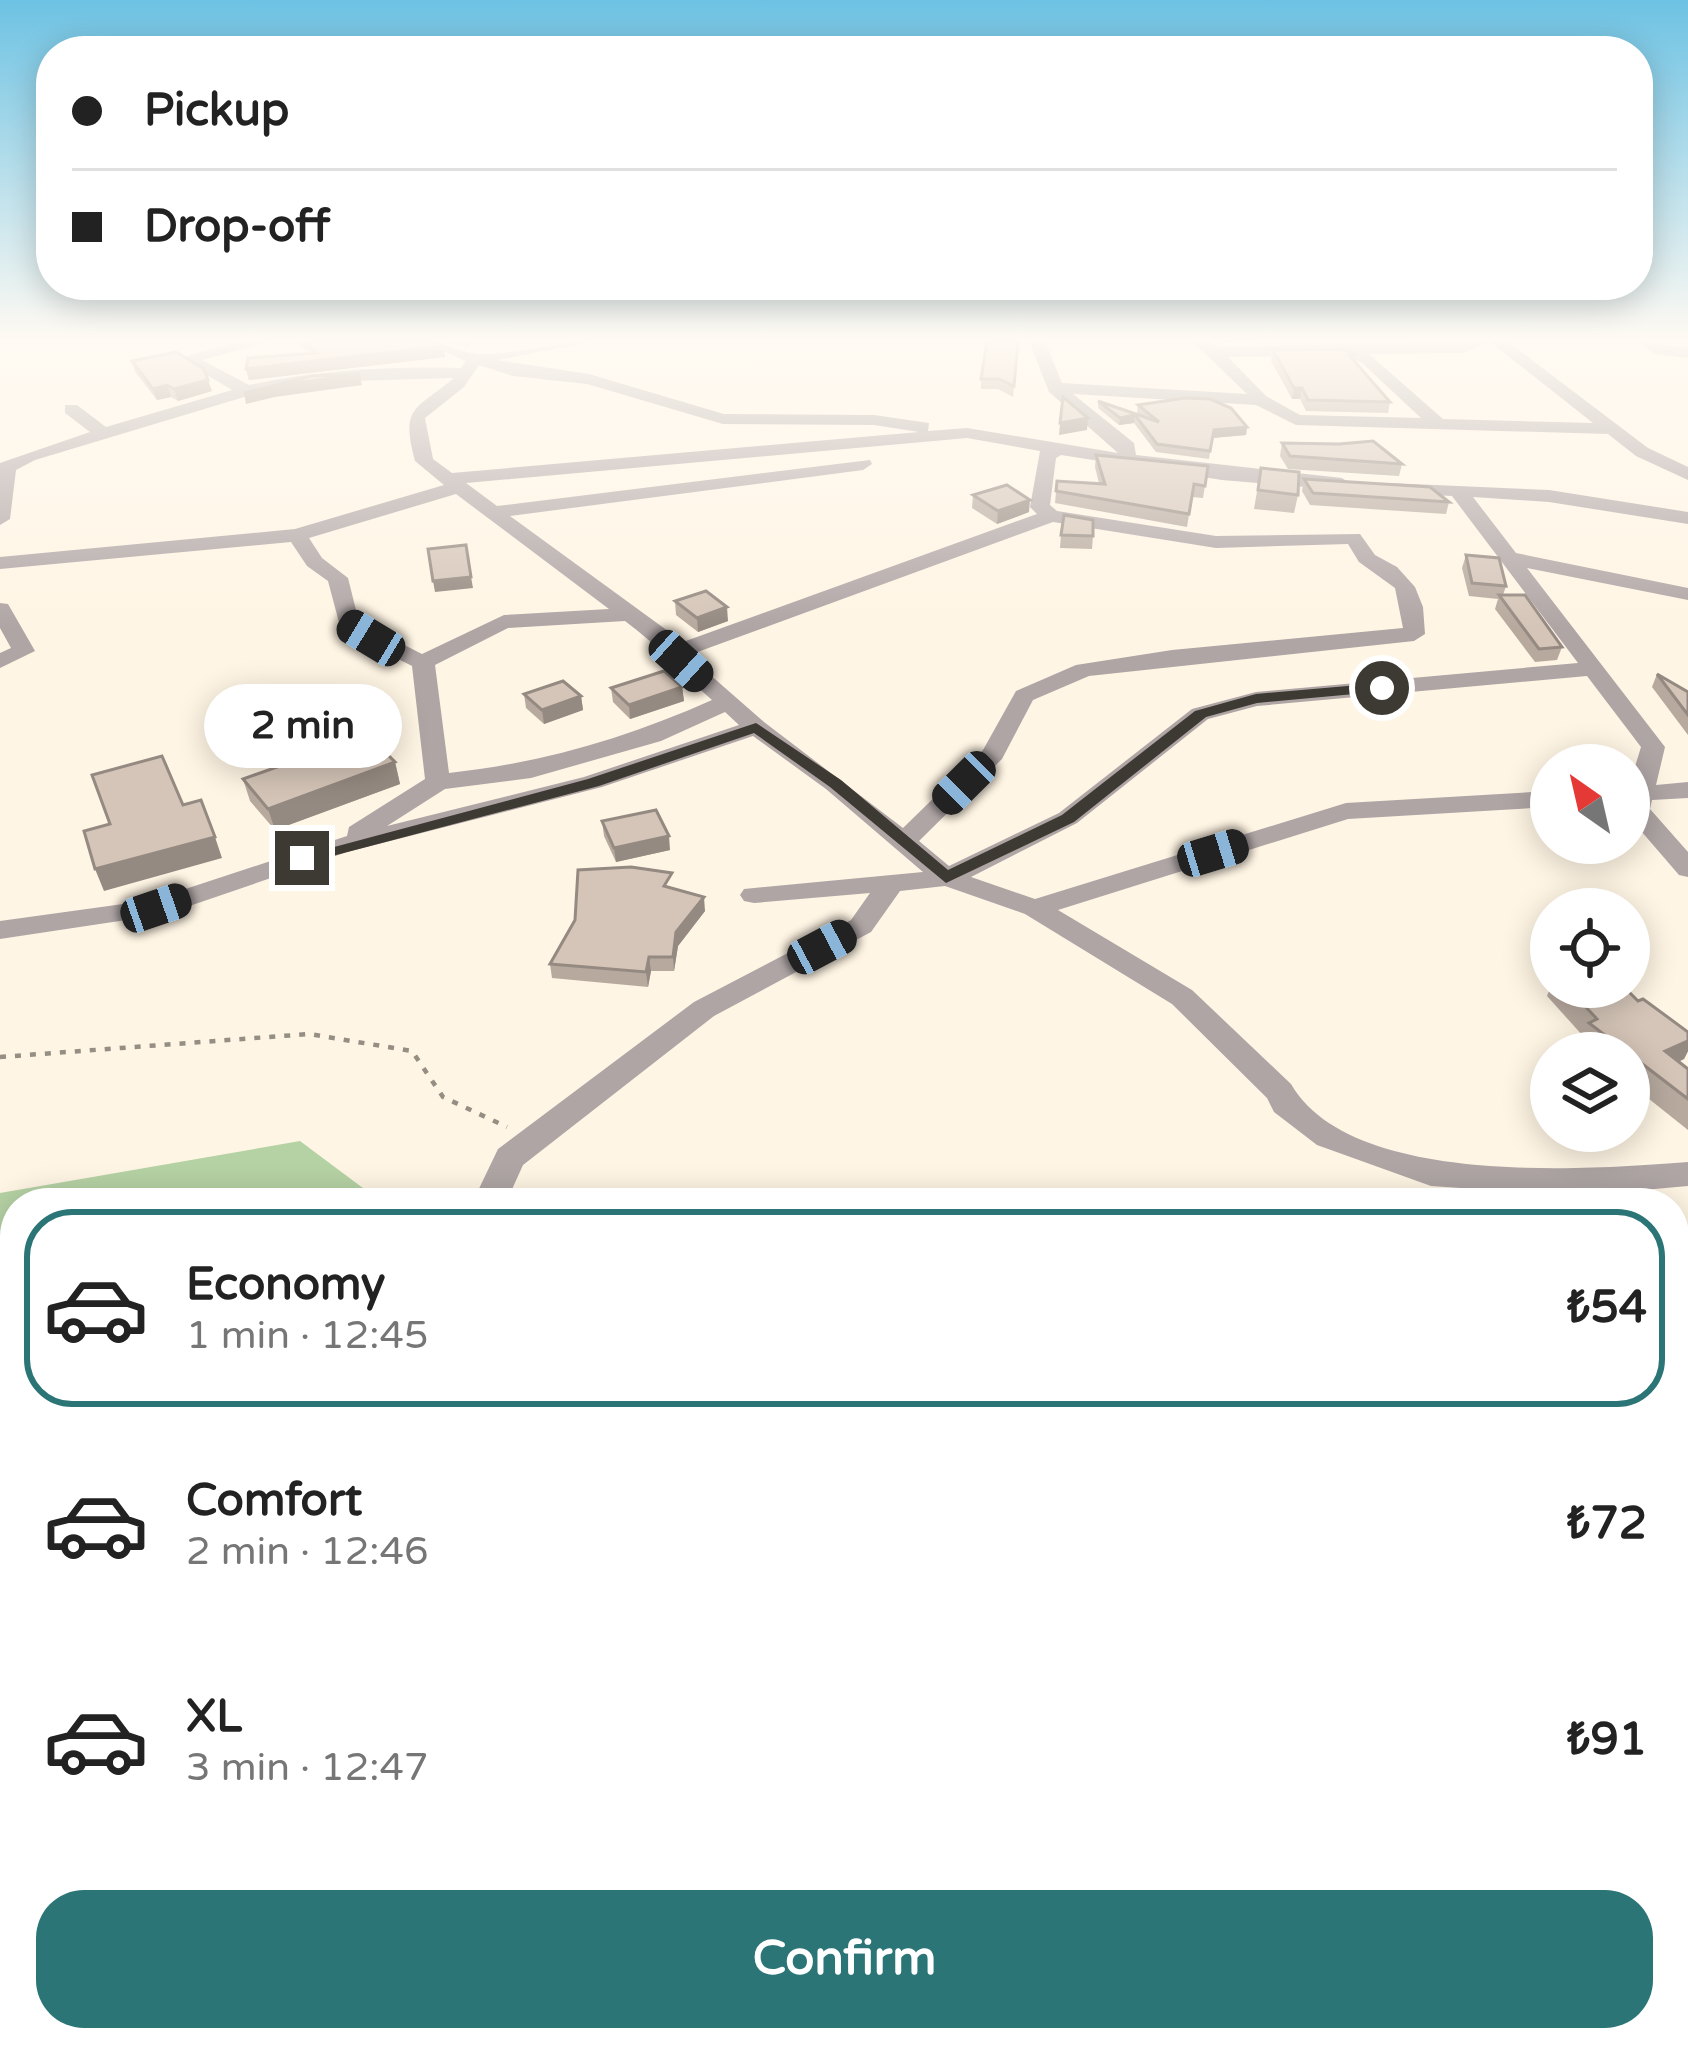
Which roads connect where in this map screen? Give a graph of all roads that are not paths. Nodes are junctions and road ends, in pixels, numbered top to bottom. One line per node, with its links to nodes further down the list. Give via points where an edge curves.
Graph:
1 (91, 437): 15 (street, via 7,467)
2 (417, 437): 11 (street, via 424,461)
3 (928, 437): 11 (street)
4 (988, 437): 7 (street)
5 (1115, 437): 9 (street, via 1128,447)
6 (1621, 437): 10 (street)
7 (1024, 443): 8 (street); 13 (street)
8 (1058, 449): 9 (street); 14 (street, via 1047,455 1040,506)
9 (1126, 460): 12 (street)
10 (1688, 474)
11 (450, 483): 13 (street); 17 (street)
12 (1458, 491): 16 (street); 18 (street)
13 (495, 512): 22 (street)
14 (1051, 517): 23 (street); 35 (street, via 1216,542 1353,538 1366,558 1397,572 1415,608 1414,634 1084,670 1024,696 993,754)
15 (0, 518)
16 (1688, 518)
17 (297, 535): 19 (street); 25 (street, via 314,562 338,578 349,625)
18 (1510, 558): 20 (street); 26 (street)
19 (0, 564)
20 (1688, 594)
21 (0, 609): 24 (street, via 23,651)
22 (630, 614): 23 (street); 25 (street, via 504,622)
23 (680, 650): 27 (street, via 681,661)
24 (0, 661)
25 (423, 662): 30 (street)
26 (1592, 669): 29 (street, via 1653,747); 38 (street, via 1256,699 1200,714 1068,818)
27 (728, 702): 28 (street); 30 (street, via 652,736 522,773)
28 (756, 727): 35 (street); 36 (street, via 593,782)
29 (1650, 754)
30 (438, 782): 36 (street)
31 (1688, 790): 32 (street)
32 (1650, 793)
33 (1530, 800): 41 (street, via 1346,812)
34 (1650, 825): 37 (street)
35 (904, 842): 38 (street)
36 (338, 846): 42 (street, via 156,908)
37 (1688, 869)
38 (946, 878): 39 (street); 41 (street)
39 (889, 886): 40 (street); 44 (street, via 861,926 704,1009 510,1158)
40 (754, 895)
41 (1035, 908): 45 (street, via 1182,997 1328,1137 1431,1174)
42 (0, 930)
43 (1688, 1174): 46 (street)
44 (496, 1188)
45 (1541, 1188)
46 (1608, 1188)

